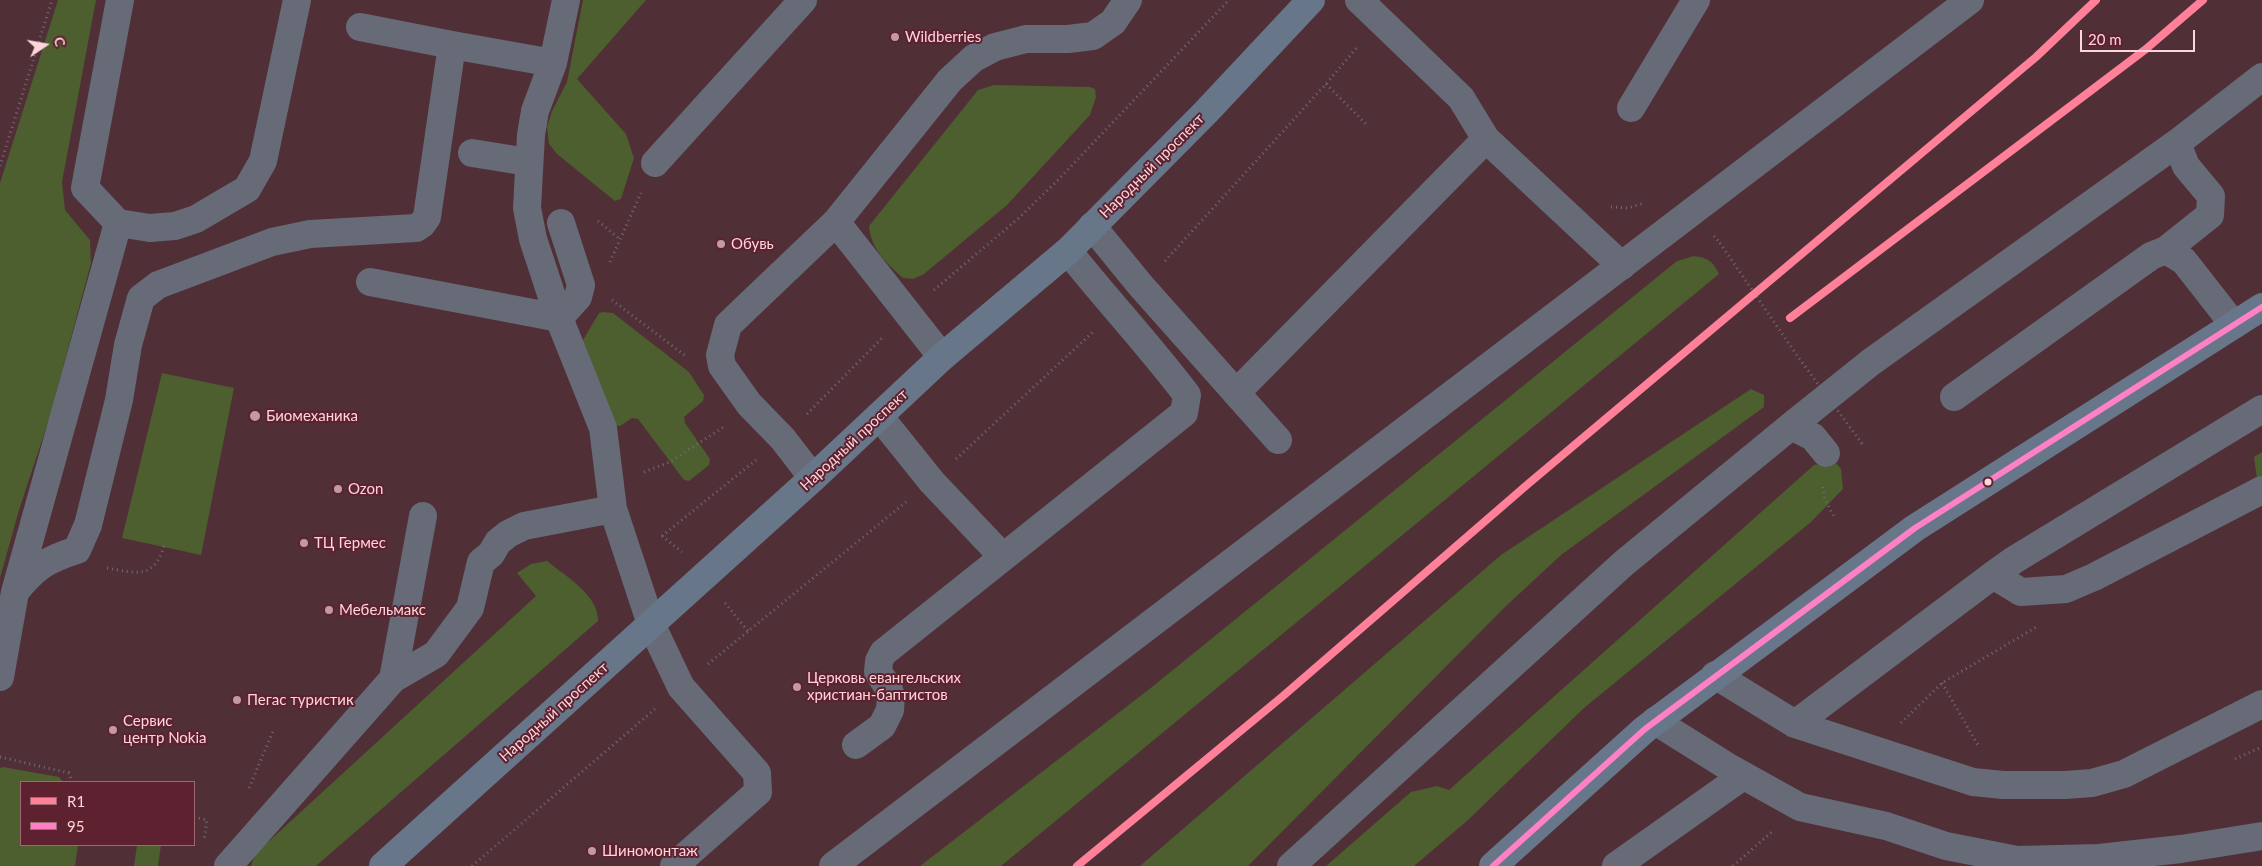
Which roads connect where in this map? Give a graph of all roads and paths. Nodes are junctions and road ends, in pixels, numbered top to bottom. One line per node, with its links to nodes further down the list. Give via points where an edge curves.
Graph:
1 (52, 0): 24 (path)
2 (120, 0): 27 (lane, via 85,188)
3 (297, 0): 27 (lane, via 263,161 247,189 196,219 175,226 150,228)
4 (566, 0): 14 (lane)
5 (803, 0): 23 (lane)
6 (1128, 0): 26 (lane, via 1113,22 1093,36 1009,42 974,58 950,80)
7 (1229, 0): 38 (path, via 1046,192)
8 (1311, 0): 29 (main road, Народный проспект, via 1206,112)
9 (1359, 0): 19 (lane, via 1460,98)
10 (1696, 0): 17 (lane)
11 (1970, 0): 35 (lane)
12 (360, 27): 13 (lane)
13 (452, 45): 14 (lane); 60 (lane, via 427,217 422,224 416,228 310,234 272,242 158,285 141,298 88,525 76,550)
14 (553, 63): 22 (lane, via 535,111)
15 (2262, 77): 20 (lane)
16 (1326, 84): 18 (path)
17 (1631, 108)
18 (1367, 125)
19 (1486, 139): 35 (lane); 42 (lane)
20 (2177, 143): 32 (lane, via 2186,166 2211,196 2210,215); 46 (lane, via 1871,362)
21 (472, 153): 22 (lane)
22 (528, 162): 39 (lane, via 527,208 533,239)
23 (654, 162): 30 (path)
24 (0, 166)
25 (591, 216): 30 (path)
26 (836, 222): 38 (lane); 47 (lane, via 728,325 722,342 722,366 749,404)
27 (118, 223): 62 (lane)
28 (561, 223): 39 (lane, via 581,285 578,297)
29 (1092, 226): 33 (main road, Народный проспект); 42 (lane)
30 (621, 240): 34 (path)
31 (1720, 243): 50 (path, bridge, via 1796,354)
32 (2166, 250): 40 (lane, via 2184,260); 43 (lane, via 2151,256)
33 (1068, 251): 41 (main road, Народный проспект); 59 (lane, via 1159,358 1187,395 1187,401 1184,413 1177,420)
34 (609, 265)
35 (1622, 266): 89 (lane)
36 (370, 282): 39 (lane)
37 (2262, 307): 40 (main road)
38 (906, 314): 41 (lane); 47 (path)
39 (559, 318): 55 (lane, via 603,428)
40 (2234, 325): 65 (main road, via 1915,528)
41 (942, 357): 45 (main road, Народный проспект)
42 (1236, 393): 48 (lane)
43 (1954, 397)
44 (2262, 409): 61 (lane)
45 (879, 416): 53 (main road, Народный проспект); 59 (lane, via 932,482)
46 (1791, 426): 51 (lane, via 1813,437); 90 (lane, via 1624,563)
47 (783, 439): 53 (lane); 57 (path)
48 (1278, 440)
49 (699, 442): 52 (path)
50 (1864, 444)
51 (1826, 454)
52 (670, 462)
53 (813, 478): 63 (main road, Народный проспект)
54 (2262, 490): 61 (lane, via 2066,589 2021,592)
55 (613, 508): 63 (lane); 67 (lane, via 524,526 508,534 481,562 470,608 436,654)
56 (423, 516): 67 (lane)
57 (662, 536)
58 (164, 546): 60 (path, via 160,561 150,570 136,573)
59 (1003, 557): 74 (lane, via 883,653 878,661 878,672 888,687 890,710 882,726)
60 (52, 558): 62 (lane, via 34,569)
61 (1993, 575): 71 (lane)
62 (15, 592): 66 (lane)
63 (651, 624): 87 (main road, Народный проспект); 88 (lane, via 681,687 757,773 758,792)
64 (2042, 624): 68 (path)
65 (1715, 675): 70 (main road); 71 (lane)
66 (0, 677)
67 (392, 679): 86 (lane)
68 (1942, 684): 73 (path); 75 (path)
69 (2262, 704): 75 (lane, via 2124,774 2092,783 2012,785 1973,782)
70 (1655, 721): 77 (lane); 91 (main road)
71 (1795, 724): 75 (lane)
72 (274, 729): 79 (path)
73 (1976, 743)
74 (856, 745)
75 (1874, 748)
76 (0, 758): 78 (path, via 69,773)
77 (1743, 776): 80 (lane); 92 (lane)
78 (72, 781)
79 (248, 790)
80 (1800, 807): 84 (lane, via 1886,826 1946,846 2017,860 2065,860); 85 (path)
81 (195, 818): 83 (path, via 207,820)
82 (2262, 836): 84 (lane)
83 (204, 843)
84 (2181, 849): 93 (lane, via 2171,862)
85 (1735, 865)
86 (228, 866)
87 (383, 866)
88 (674, 866)
89 (833, 866)
90 (1291, 866)
91 (1493, 866)
92 (1616, 866)
93 (2160, 866)

